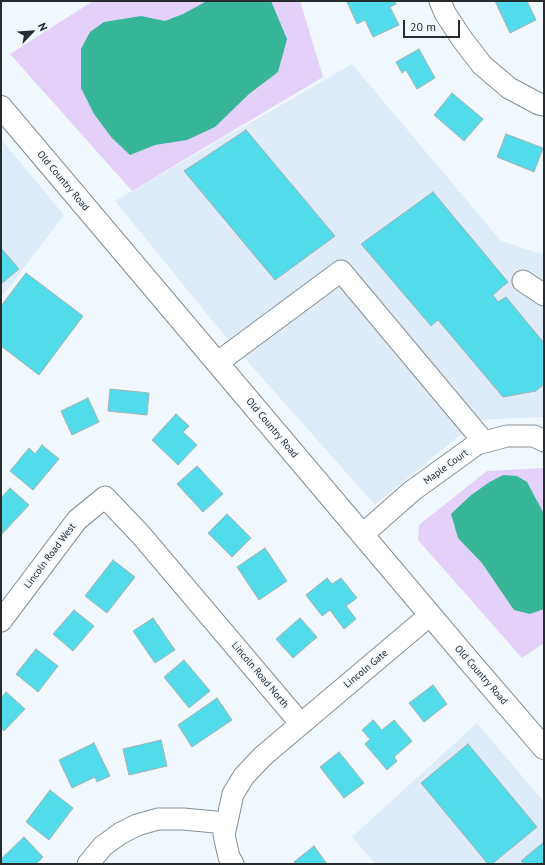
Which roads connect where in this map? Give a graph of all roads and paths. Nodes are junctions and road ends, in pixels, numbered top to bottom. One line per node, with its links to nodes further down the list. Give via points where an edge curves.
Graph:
1 (440, 1): 2 (street, via 462,39 482,65 510,88)
2 (544, 105)
3 (1, 107): 6 (main road, Old Country Road)
4 (523, 281): 5 (street)
5 (544, 295)
6 (217, 363): 8 (street, via 341,271); 10 (main road, Old Country Road)
7 (544, 441): 8 (street, Maple Court, via 534,436 507,436)
8 (484, 442): 10 (street, Maple Court, via 477,444 412,491)
9 (105, 497): 12 (street, Lincoln Road West, via 77,520); 13 (street, Lincoln Road North, via 141,535)
10 (362, 535): 11 (main road, Old Country Road)
11 (430, 615): 13 (street, Lincoln Gate); 14 (main road, Old Country Road)
12 (1, 621)
13 (301, 724): 15 (street, via 244,776 232,794)
14 (544, 748)
15 (226, 823): 16 (street, via 183,818 158,819 137,825 103,846); 17 (street, via 224,835)
16 (88, 864)
17 (233, 864)

